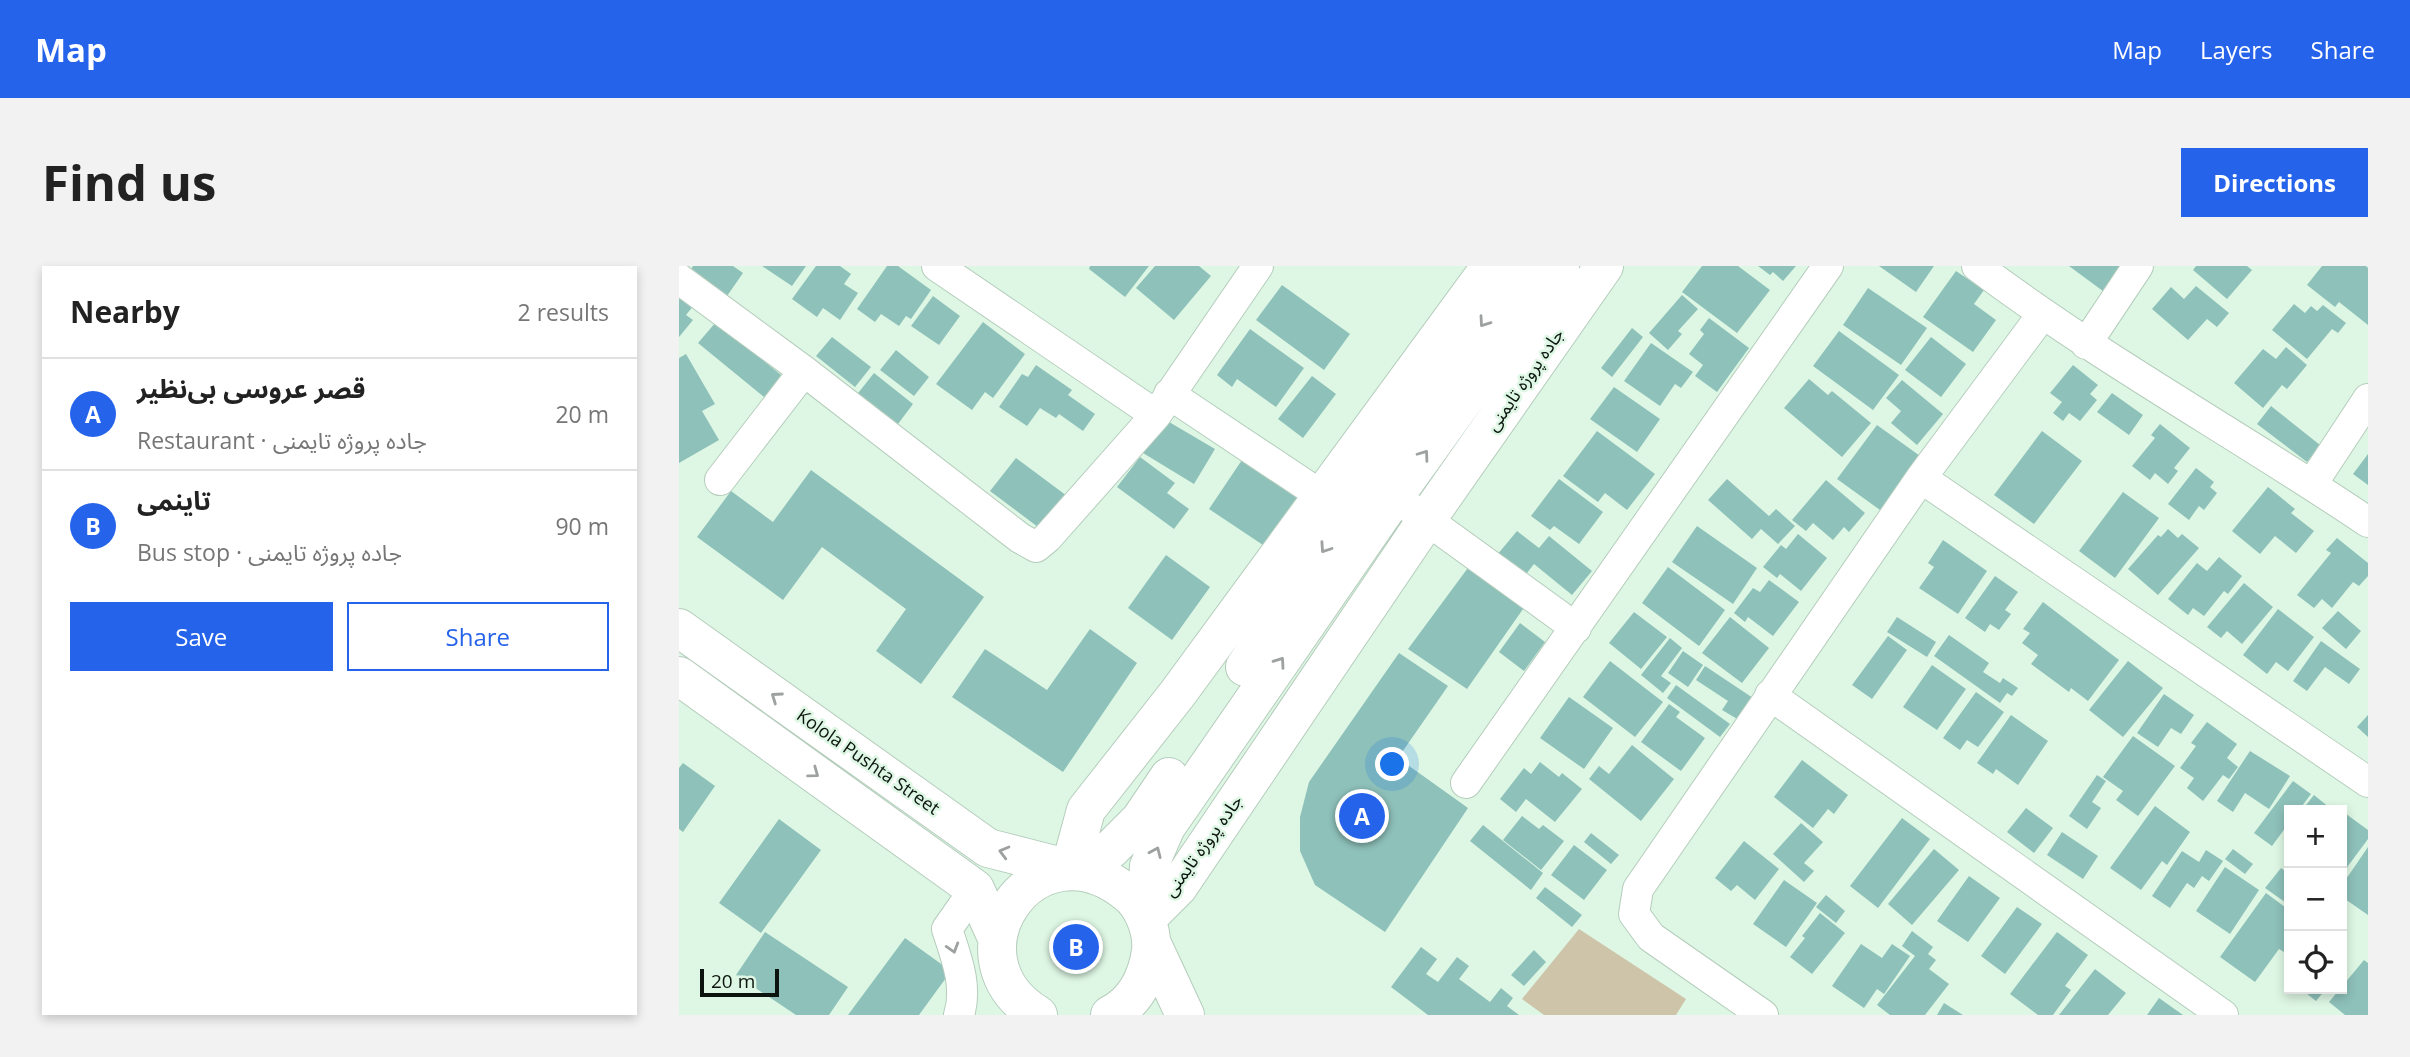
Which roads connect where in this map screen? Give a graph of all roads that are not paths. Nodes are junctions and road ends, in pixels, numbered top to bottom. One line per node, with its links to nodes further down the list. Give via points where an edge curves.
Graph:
1 (937, 266): 15 (street)
2 (1258, 266): 15 (street)
3 (1491, 266): 20 (main road)
4 (1523, 266): 20 (main road, one-way to 20)
5 (1560, 266): 19 (main road, جاده پروژه تایمنی, one-way to 5)
6 (1604, 266): 21 (main road, جاده پروژه تایمنی)
7 (1828, 266): 24 (street)
8 (1977, 266): 11 (street)
9 (2138, 266): 12 (street)
10 (679, 279): 13 (street)
11 (2042, 315): 12 (street); 16 (street)
12 (2086, 344): 18 (street)
13 (804, 371): 15 (street, via 1036,547); 17 (street)
14 (2368, 399): 18 (street)
15 (1162, 405): 20 (street)
16 (1921, 478): 26 (street); 27 (street)
17 (720, 480)
18 (2312, 484): 22 (street)
19 (1394, 497): 21 (street); 31 (main road, جاده پروژه تایمنی, one-way to 19, via 1149,866 1166,827)
20 (1335, 504): 29 (main road, via 1140,820 1110,850)
21 (1427, 519): 24 (street); 31 (main road, جاده پروژه تایمنی)
22 (2368, 522)
23 (679, 628): 29 (main road, Kolola Pushta Street, one-way to 23, via 988,848)
24 (1576, 628): 28 (street)
25 (679, 676): 30 (main road, one-way to 30)
26 (1770, 695): 34 (street, via 1638,889 1635,914 1651,937); 40 (street)
27 (2368, 782)
28 (1466, 783)
29 (1070, 869): 31 (main road, Kolola Pushta Street, via 1113,881 1133,897); 32 (main road, via 1039,879 1019,894 1005,914)
30 (975, 889): 32 (main road); 36 (street, one-way to 36, via 947,929 961,979)
31 (1149, 931): 35 (main road, via 1148,969); 38 (main road, Kolola Pushta Street)
32 (997, 938): 33 (main road)
33 (1002, 1001): 37 (main road)
34 (1732, 1006): 39 (street)
35 (1123, 1013)
36 (959, 1015)
37 (1038, 1015)
38 (1185, 1015)
39 (1763, 1015)
40 (2223, 1015)

